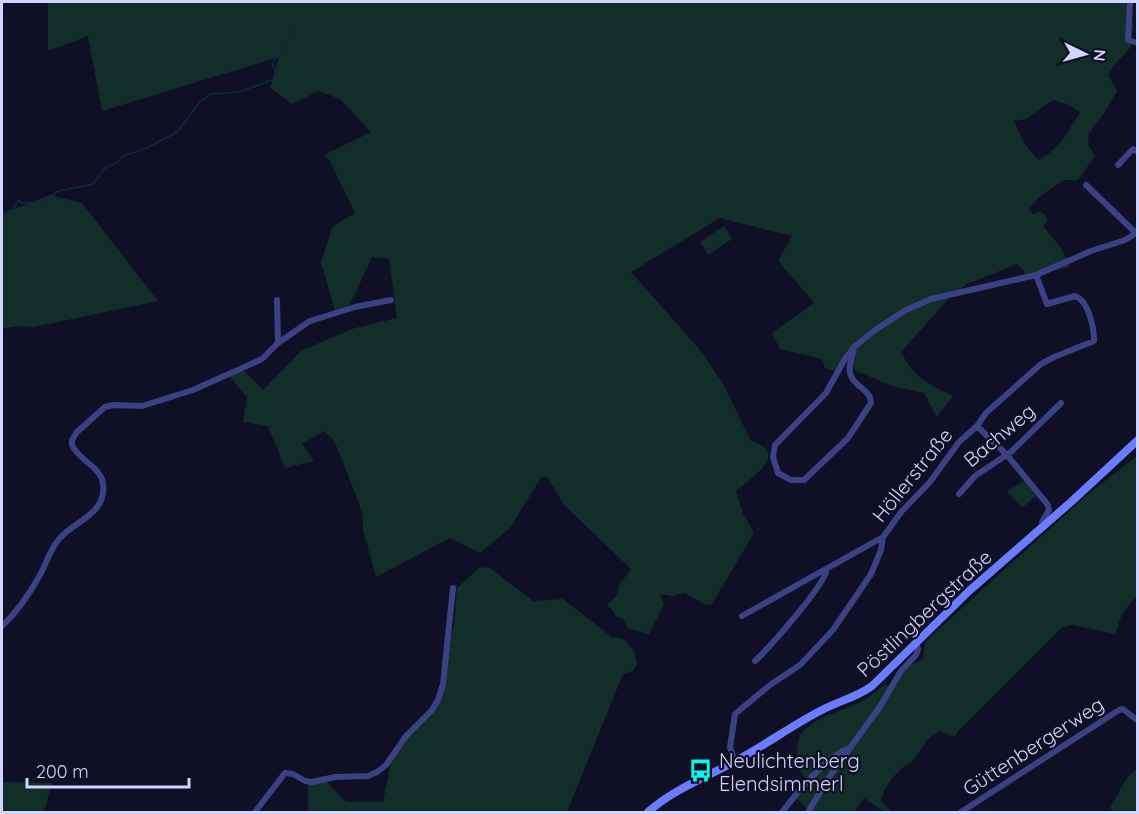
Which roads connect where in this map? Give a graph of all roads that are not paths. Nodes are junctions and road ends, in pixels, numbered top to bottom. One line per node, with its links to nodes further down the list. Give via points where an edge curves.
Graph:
1 (1130, 2): 2 (street, via 1128,39)
2 (1137, 43)
3 (1136, 148): 4 (street)
4 (1118, 165)
5 (1086, 185): 6 (street)
6 (1137, 233): 7 (street)
7 (1036, 275): 11 (street, via 923,302); 13 (street, via 1047,304 1075,296 1082,300 1094,341 1041,364 986,413)
8 (277, 300): 10 (street)
9 (391, 300): 10 (street, via 310,321)
10 (278, 344): 22 (street, via 262,359 193,390 142,406 105,407 77,432 73,448 103,481 102,498 94,513 52,548 30,591)
11 (854, 347): 11 (street, via 825,393 776,445 773,462 787,479 807,478 848,438 869,406 870,395 851,376)
12 (1061, 404): 15 (street, Bachweg)
13 (977, 426): 15 (street, Höllerstraße); 18 (street, Höllerstraße, via 963,437)
14 (1137, 441): 17 (main road, Pöstlingbergstraße)
15 (1007, 455): 16 (street, Bachweg, via 975,476); 17 (street, Höllerstraße, via 1048,505)
16 (960, 494)
17 (1044, 526): 23 (main road, Pöstlingbergstraße)
18 (883, 537): 19 (street); 27 (street, Höllerstraße, via 871,574 833,630 800,665 734,716 730,749)
19 (827, 569): 21 (street); 24 (street, via 804,605)
20 (453, 588): 28 (street, via 438,700 386,765 368,776 312,782 285,773)
21 (742, 616)
22 (2, 626)
23 (916, 643): 26 (street, via 916,655); 27 (main road, Pöstlingbergstraße, via 867,690 820,711)
24 (755, 661)
25 (1137, 721): 32 (street, Güttenbergerweg, via 1123,709 1113,713)
26 (849, 749): 30 (street, via 812,777); 31 (street)
27 (735, 762): 29 (main road, Pöstlingbergstraße, via 686,786)
28 (255, 813)
29 (648, 813)
30 (782, 813)
31 (808, 813)
32 (961, 813)

